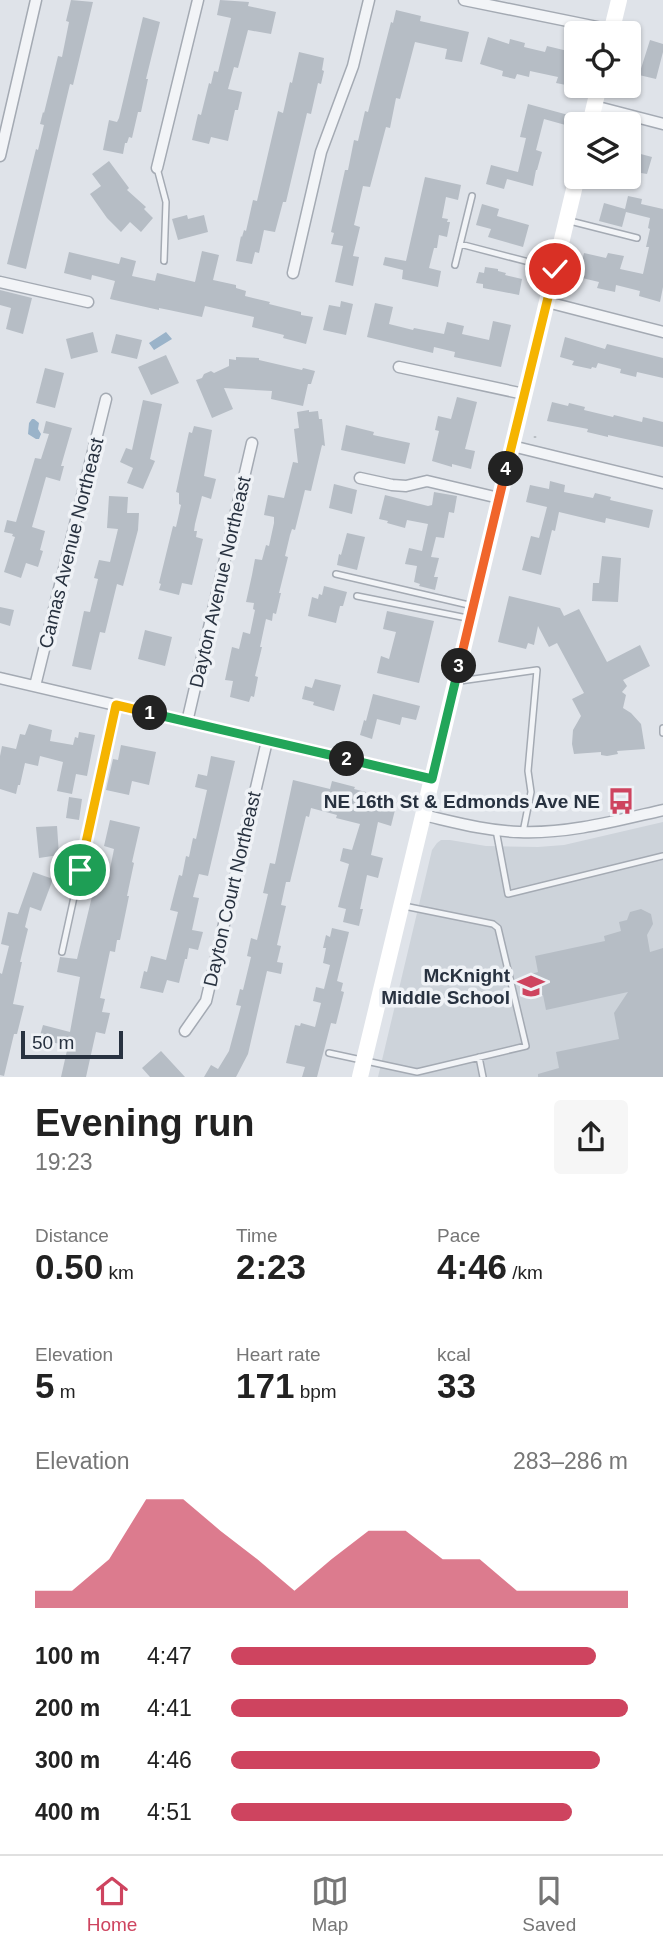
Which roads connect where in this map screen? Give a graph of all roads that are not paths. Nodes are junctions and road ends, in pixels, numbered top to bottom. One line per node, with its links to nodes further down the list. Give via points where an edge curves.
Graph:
1 (36, 0): 12 (street)
2 (198, 0): 13 (street)
3 (369, 0): 22 (street, via 353,66 321,152)
4 (464, 0): 7 (street)
5 (619, 0): 6 (street)
6 (614, 21)
7 (564, 22)
8 (596, 98): 9 (street)
9 (594, 106): 10 (street); 11 (street)
10 (593, 112)
11 (663, 124)
12 (0, 156)
13 (157, 168): 19 (lane, via 166,202)
14 (574, 189): 16 (street)
15 (472, 196): 18 (lane)
16 (567, 220): 17 (lane); 21 (street)
17 (637, 238)
18 (460, 244): 20 (lane); 21 (lane)
19 (164, 261)
20 (455, 265)
21 (555, 269): 25 (street)
22 (293, 273)
23 (0, 282): 24 (street)
24 (88, 302)
25 (547, 302): 26 (street); 28 (street)
26 (663, 332)
27 (399, 367): 28 (street)
28 (524, 394): 31 (street)
29 (106, 400): 40 (street, Camas Avenue Northeast)
30 (252, 443): 42 (street, Dayton Avenue Northeast)
31 (512, 446): 33 (street); 34 (street)
32 (360, 478): 34 (street, via 399,485 427,481)
33 (663, 483)
34 (499, 498): 37 (street)
35 (336, 574): 37 (lane)
36 (357, 596): 37 (lane)
37 (472, 612): 39 (street)
38 (0, 678): 40 (street)
39 (455, 682): 44 (street); 48 (lane, via 537,670 528,771 531,792)
40 (35, 686): 41 (street)
41 (116, 705): 42 (street); 51 (lane)
42 (187, 722): 43 (street)
43 (267, 741): 44 (street); 52 (street, Dayton Court Northeast, via 206,1001)
44 (432, 779): 46 (street)
45 (663, 810): 48 (street, via 590,827)
46 (423, 815): 47 (street); 50 (street)
47 (496, 830): 48 (street); 49 (lane, via 508,894)
48 (523, 832)
49 (663, 856)
50 (401, 905): 54 (lane, via 498,928 526,1046); 55 (street)
51 (62, 952)
52 (185, 1031)
53 (328, 1053): 55 (lane)
54 (479, 1057): 56 (lane); 58 (lane)
55 (364, 1060): 56 (lane); 57 (street)
56 (418, 1074)
57 (360, 1077)
58 (484, 1077)

